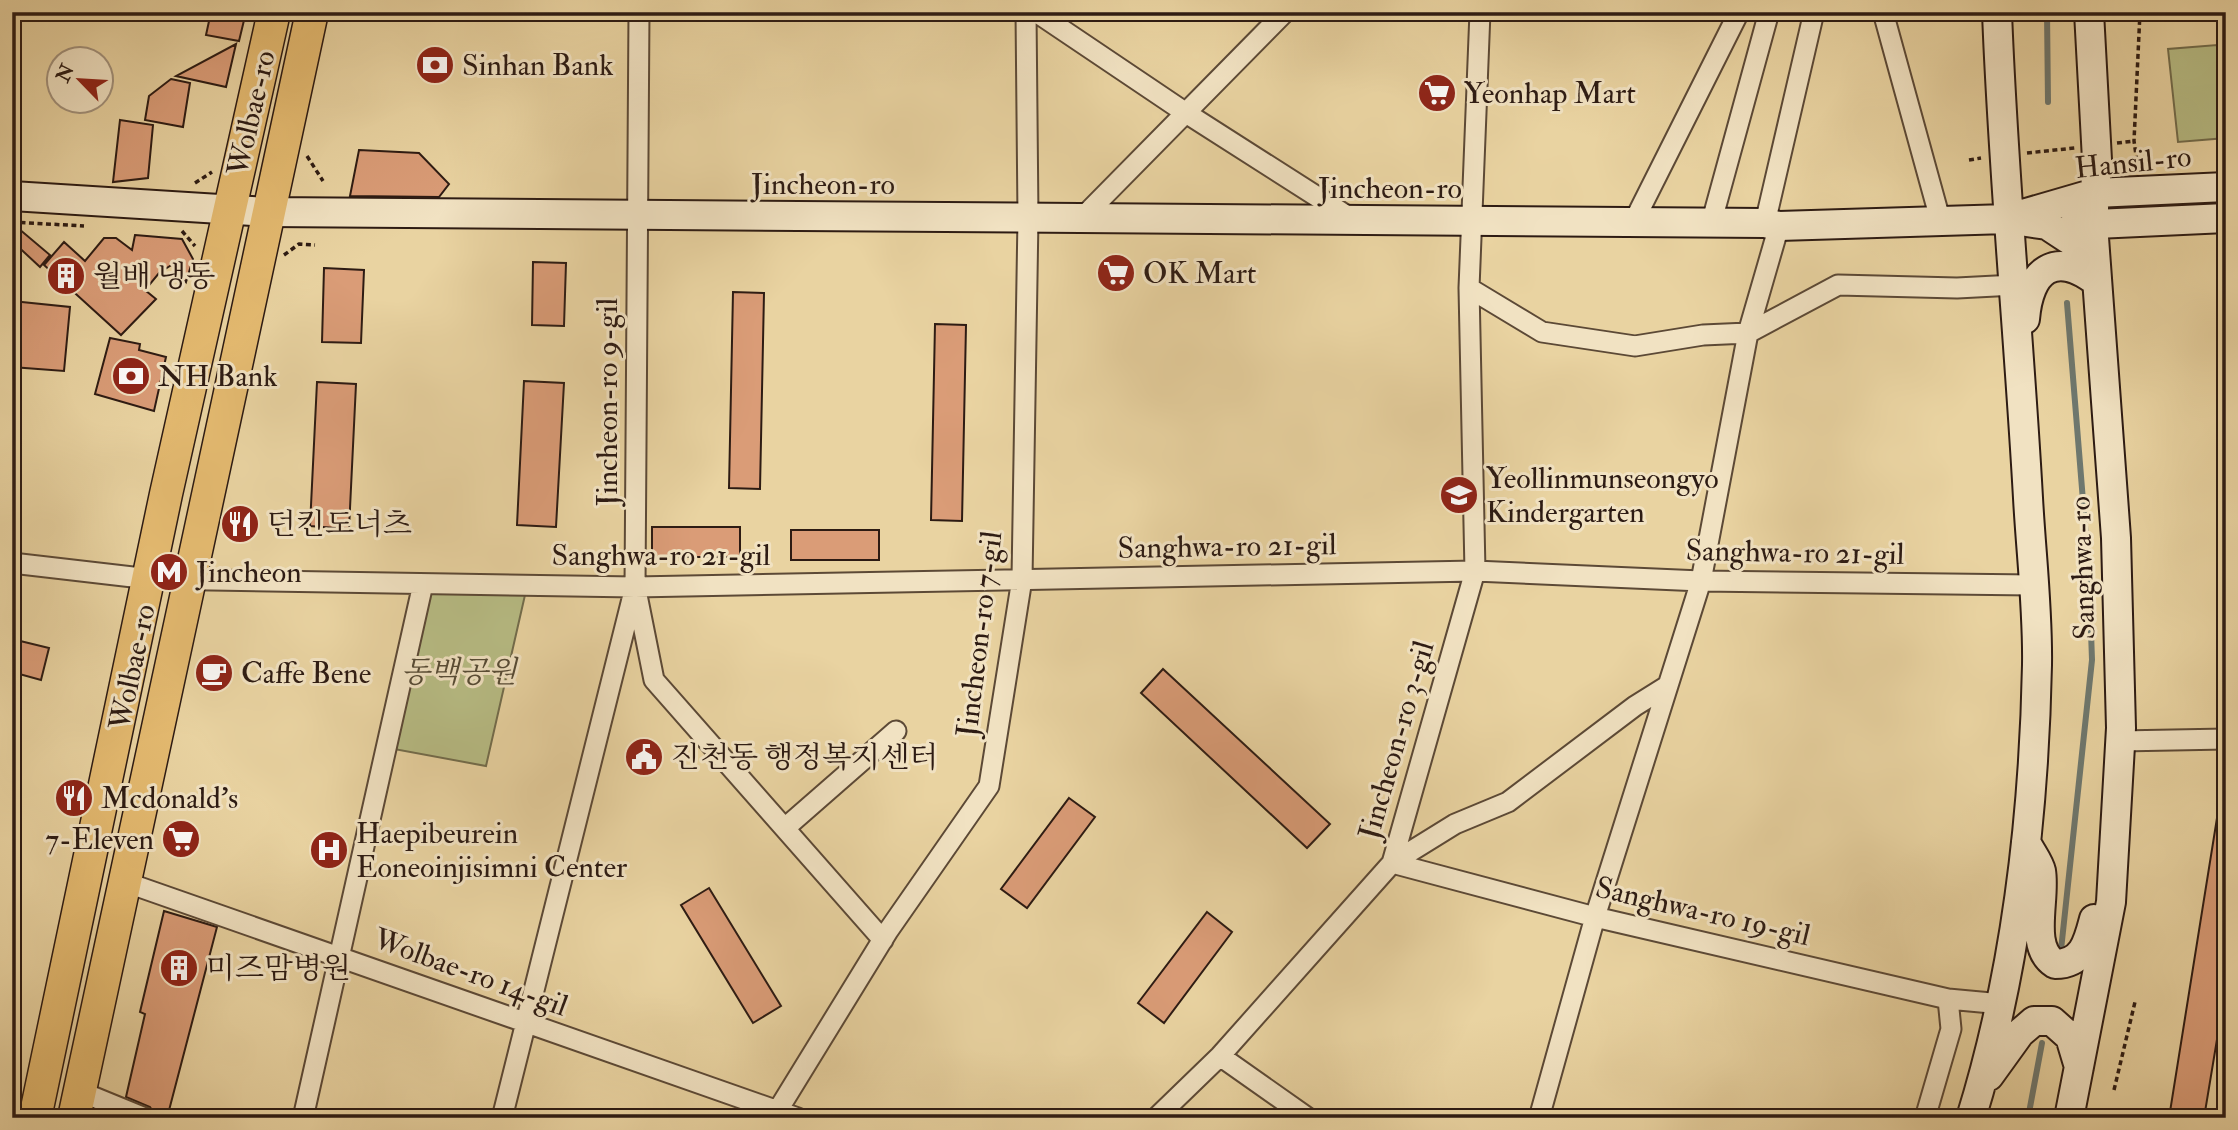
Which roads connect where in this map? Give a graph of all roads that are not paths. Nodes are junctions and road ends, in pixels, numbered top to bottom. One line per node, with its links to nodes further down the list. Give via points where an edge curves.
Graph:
1 (274, 12): 18 (main road, Wolbae-ro)
2 (312, 12): 19 (main road, Wolbae-ro)
3 (639, 12): 21 (street, Jincheon-ro 9-gil)
4 (1026, 12): 22 (street, Jincheon-ro 7-gil)
5 (1036, 12): 14 (street)
6 (1284, 12): 14 (street)
7 (1480, 12): 27 (street, Jincheon-ro 3-gil)
8 (1739, 12): 28 (street)
9 (1769, 12): 29 (street)
10 (1814, 12): 30 (street)
11 (1883, 12): 24 (street)
12 (1997, 12): 25 (main road, Sanghwa-ro)
13 (2089, 12): 16 (main road, Sanghwa-ro)
14 (1186, 113): 20 (street); 26 (street)
15 (2226, 187): 16 (main road, Hansil-ro)
16 (2095, 193): 25 (main road, Hansil-ro); 32 (main road, Sanghwa-ro)
17 (12, 196): 18 (main road, Jincheon-ro)
18 (229, 211): 19 (main road, Jincheon-ro); 40 (main road, Wolbae-ro)
19 (267, 212): 21 (main road, Jincheon-ro); 42 (main road, Wolbae-ro)
20 (1084, 216): 22 (main road, Jincheon-ro); 26 (main road, Jincheon-ro)
21 (637, 217): 22 (main road, Jincheon-ro); 46 (street, Jincheon-ro 9-gil)
22 (1028, 218): 41 (street, Jincheon-ro 7-gil)
23 (2226, 218): 32 (main road, Hansil-ro)
24 (1940, 219): 25 (main road, Jincheon-ro); 30 (main road, Jincheon-ro)
25 (2007, 219): 31 (main road, Hansil-ro); 34 (main road, Sanghwa-ro)
26 (1356, 222): 27 (main road, Jincheon-ro)
27 (1472, 222): 28 (main road, Jincheon-ro); 35 (street, Jincheon-ro 3-gil)
28 (1633, 223): 29 (main road, Jincheon-ro)
29 (1711, 224): 30 (main road, Jincheon-ro)
30 (1772, 225): 36 (street)
31 (2047, 225): 32 (main road, Hansil-ro); 33 (main road, via 2082,248)
32 (2093, 225): 33 (main road, Sanghwa-ro)
33 (2097, 282): 37 (main road, via 2073,267 2040,272 2031,287); 50 (main road, Sanghwa-ro, via 2116,538)
34 (2015, 285): 36 (street, via 1838,285); 37 (main road, Sanghwa-ro)
35 (1469, 288): 36 (street, via 1542,332 1635,346); 39 (street, Jincheon-ro 3-gil)
36 (1748, 333): 43 (street)
37 (2020, 352): 45 (main road, Sanghwa-ro)
38 (12, 564): 40 (street, Sanghwa-ro 21-gil)
39 (1475, 571): 41 (street, Sanghwa-ro 21-gil); 43 (street, Sanghwa-ro 21-gil); 54 (street, Jincheon-ro 3-gil)
40 (150, 579): 42 (street, Sanghwa-ro 21-gil); 68 (main road, Wolbae-ro)
41 (1022, 579): 46 (street, Sanghwa-ro 21-gil); 57 (street, Jincheon-ro 7-gil, via 989,786)
42 (192, 580): 44 (street, Sanghwa-ro 21-gil); 55 (main road, Wolbae-ro)
43 (1701, 581): 45 (street, Sanghwa-ro 21-gil); 47 (street)
44 (423, 583): 46 (street, Sanghwa-ro 21-gil); 58 (street)
45 (2033, 585): 53 (main road, Sanghwa-ro, via 2037,664)
46 (635, 587): 52 (street, via 654,680); 61 (street, Jincheon-ro 9-gil)
47 (1667, 687): 54 (street, via 1508,802 1455,824); 56 (street)
48 (896, 731): 52 (street)
49 (2226, 739): 50 (street)
50 (2120, 741): 51 (main road, Sanghwa-ro)
51 (2115, 825): 53 (main road, via 2084,950 2075,961 2065,964 2046,959 2040,946 2041,870); 63 (main road, Sanghwa-ro, via 2111,902)
52 (785, 828): 57 (street)
53 (2026, 842): 60 (main road, Sanghwa-ro)
54 (1392, 863): 56 (street, Sanghwa-ro 19-gil); 62 (street, Jincheon-ro 3-gil)
55 (125, 882): 58 (street, Wolbae-ro 14-gil); 65 (main road, Wolbae-ro)
56 (1595, 917): 59 (street, Sanghwa-ro 19-gil); 75 (street)
57 (883, 940): 66 (street, Jincheon-ro 7-gil)
58 (341, 956): 61 (street, Wolbae-ro 14-gil); 70 (street)
59 (1948, 999): 60 (street, Sanghwa-ro 19-gil); 76 (street, via 1951,1029)
60 (2002, 1004): 64 (main road, Sanghwa-ro)
61 (526, 1024): 66 (street, Wolbae-ro 14-gil); 71 (street, Jincheon-ro 9-gil)
62 (1220, 1056): 73 (street, Jincheon-ro 3-gil); 74 (street)
63 (2080, 1073): 64 (main road, via 2070,1037 2052,1021 2034,1021 2020,1033); 67 (main road, Sanghwa-ro)
64 (1980, 1089): 77 (main road, Sanghwa-ro)
65 (76, 1104): 69 (street, Wolbae-ro)
66 (771, 1114): 72 (street, Wolbae-ro 14-gil)
67 (2072, 1117)
68 (35, 1118)
69 (145, 1118)
70 (303, 1118)
71 (502, 1118)
72 (798, 1118)
73 (1156, 1118)
74 (1308, 1118)
75 (1539, 1118)
76 (1926, 1118)
77 (1971, 1118)

